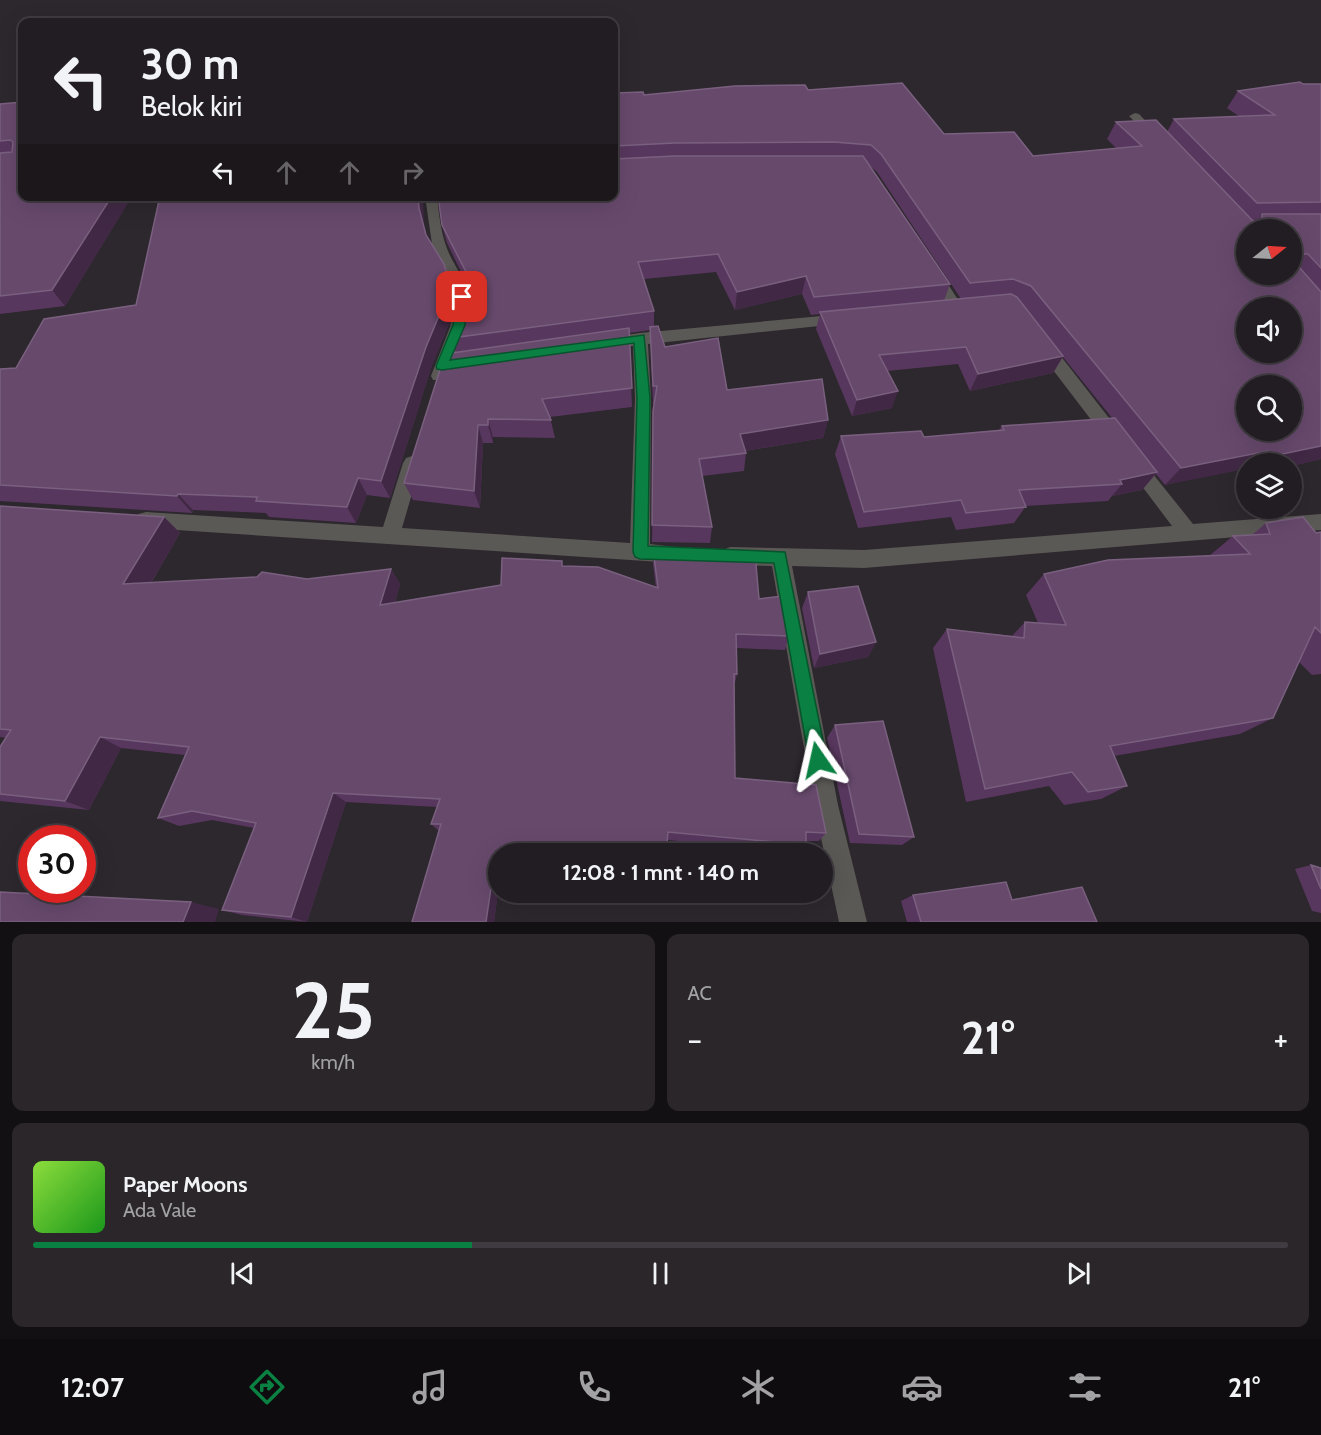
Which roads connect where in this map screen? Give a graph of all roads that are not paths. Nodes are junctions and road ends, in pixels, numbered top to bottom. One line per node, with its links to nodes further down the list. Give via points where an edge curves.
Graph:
1 (1136, 116): 2 (street)
2 (1166, 148)
3 (431, 201): 13 (street, via 441,252 458,281 462,297 459,325)
4 (926, 260): 6 (street)
5 (976, 307): 6 (street)
6 (957, 309): 7 (street)
7 (934, 311)
8 (863, 318): 10 (street)
9 (1029, 328): 18 (street)
10 (640, 338): 11 (street); 20 (street)
11 (593, 345)
12 (465, 363): 13 (street)
13 (442, 366): 14 (street)
14 (435, 388)
15 (418, 445): 19 (street)
16 (130, 519): 19 (street)
17 (1321, 522): 18 (street)
18 (1189, 534): 21 (street, via 864,559)
19 (390, 536): 20 (street)
20 (640, 552): 21 (street)
21 (780, 557): 22 (street, via 826,806)
22 (854, 922)

